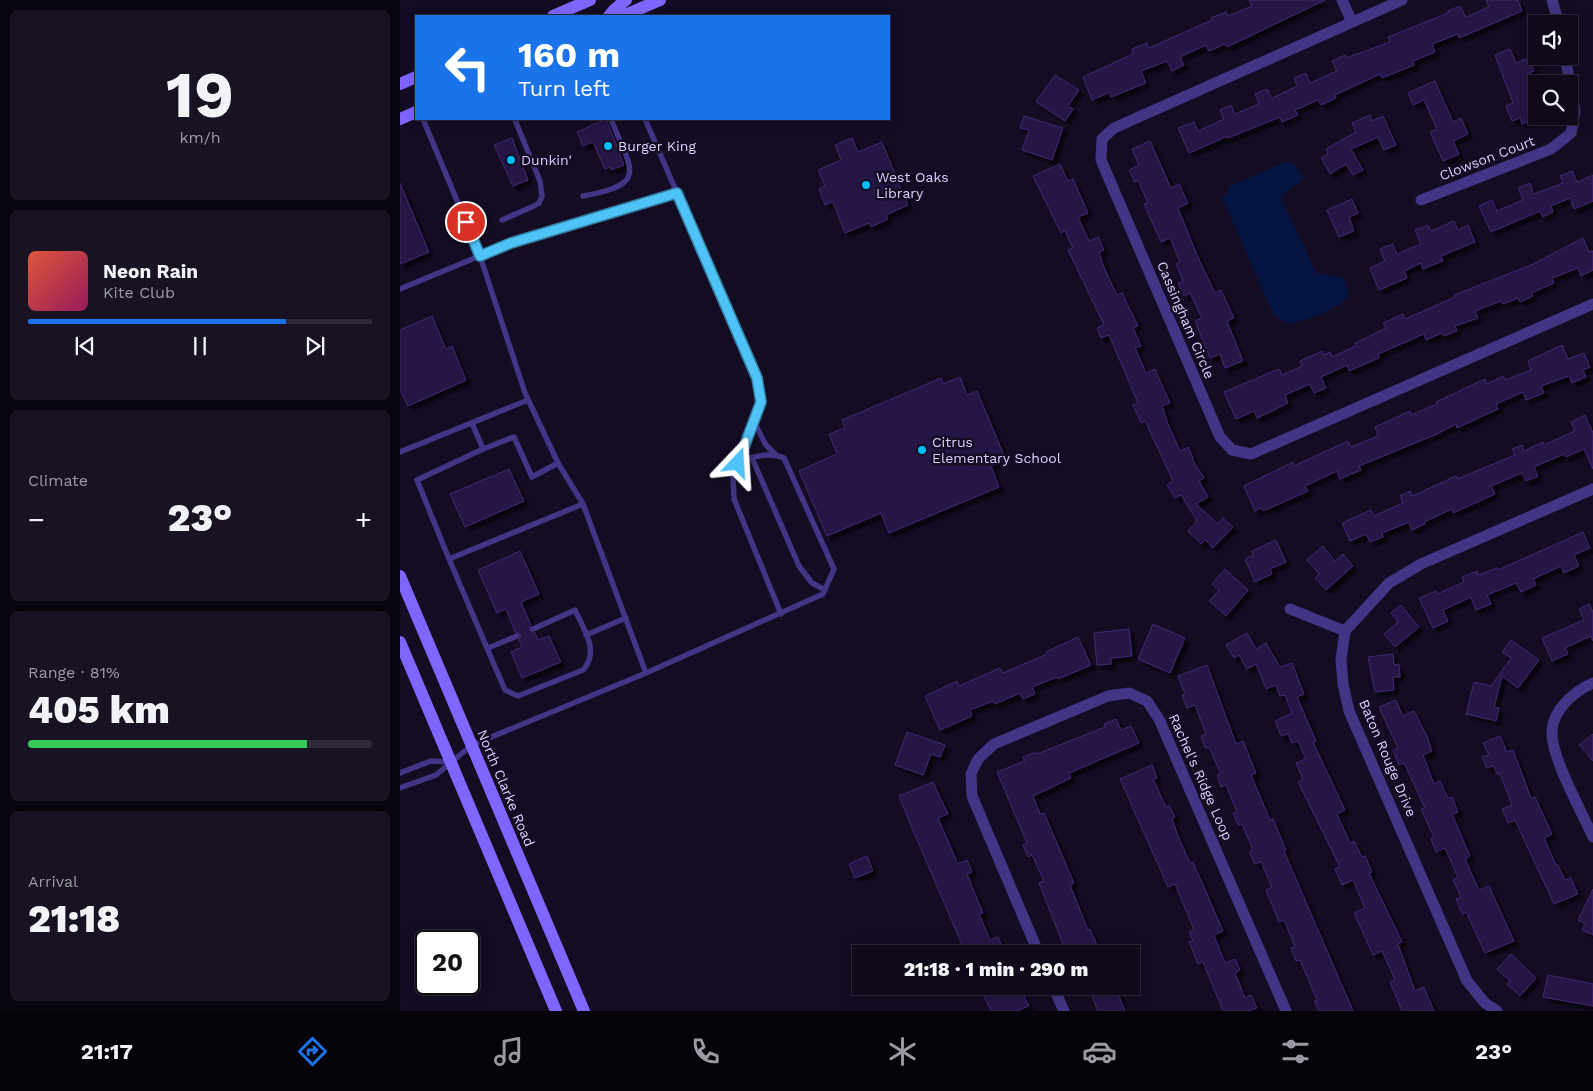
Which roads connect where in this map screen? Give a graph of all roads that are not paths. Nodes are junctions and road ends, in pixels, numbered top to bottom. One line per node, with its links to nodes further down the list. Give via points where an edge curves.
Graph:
1 (588, 0): 7 (street)
2 (626, 0): 8 (street)
3 (660, 0): 9 (street)
4 (1342, 0): 11 (street)
5 (1402, 0): 11 (street, Cassingham Circle)
6 (1552, 0): 10 (street)
7 (555, 15)
8 (611, 15)
9 (626, 15)
10 (1556, 15)
11 (1352, 22): 27 (street, Cassingham Circle, via 1114,128 1102,139 1101,160 1220,437 1232,450 1250,454)
12 (1567, 65): 23 (street, Clowson Court, via 1575,111 1571,133 1551,149)
13 (415, 77): 14 (street)
14 (400, 84)
15 (415, 112): 16 (street)
16 (400, 119)
17 (423, 120): 25 (lane)
18 (515, 120): 24 (lane, via 540,181 542,196 534,206)
19 (611, 120): 22 (lane, via 630,165 628,178 615,188)
20 (645, 120): 21 (lane)
21 (677, 193): 25 (lane, via 511,243); 29 (lane, via 757,378 761,402)
22 (583, 196)
23 (1421, 200)
24 (502, 220)
25 (480, 256): 26 (lane); 28 (lane)
26 (400, 289)
27 (1593, 304)
28 (528, 400): 30 (lane); 35 (lane)
29 (754, 422): 33 (lane, via 766,445); 36 (lane)
30 (472, 423): 31 (lane); 32 (lane)
31 (483, 449): 35 (lane, via 514,438 532,477); 39 (lane, via 417,480)
32 (400, 452)
33 (775, 454): 34 (lane); 41 (lane, via 784,458 834,569)
34 (752, 458): 36 (lane); 41 (lane, via 799,566 812,583)
35 (558, 463): 38 (lane)
36 (738, 463): 43 (lane, via 732,478 734,499)
37 (1593, 488): 46 (street, via 1421,564 1389,583)
38 (583, 504): 39 (lane); 44 (lane)
39 (450, 559): 50 (lane)
40 (400, 576): 53 (street, North Clarke Road)
41 (825, 590): 43 (lane, via 823,594)
42 (1290, 609): 46 (street)
43 (781, 614): 51 (lane)
44 (626, 618): 47 (lane); 51 (lane)
45 (533, 629): 47 (lane, via 575,610)
46 (1345, 632): 64 (street, Baton Rouge Drive, via 1341,660 1350,711 1467,981 1485,1003)
47 (586, 635): 50 (lane, via 592,646 590,662 583,670 518,696 505,690)
48 (517, 636): 50 (lane)
49 (400, 642): 54 (street)
50 (488, 648)
51 (646, 672): 53 (lane)
52 (1593, 682): 57 (street, via 1579,689 1559,710 1552,729 1555,751)
53 (472, 745): 54 (lane); 61 (street, North Clarke Road)
54 (450, 762): 55 (lane, via 431,761); 56 (lane, via 436,775); 60 (street)
55 (400, 773)
56 (400, 788)
57 (1593, 838)
58 (1035, 945): 63 (street, Rachel's Ridge Loop, via 972,796 971,774 978,759 994,744 1108,696 1129,694 1147,701 1159,718)
59 (1057, 995): 62 (street)
60 (556, 1011)
61 (584, 1011)
62 (1064, 1011)
63 (1286, 1011)
64 (1498, 1011)

